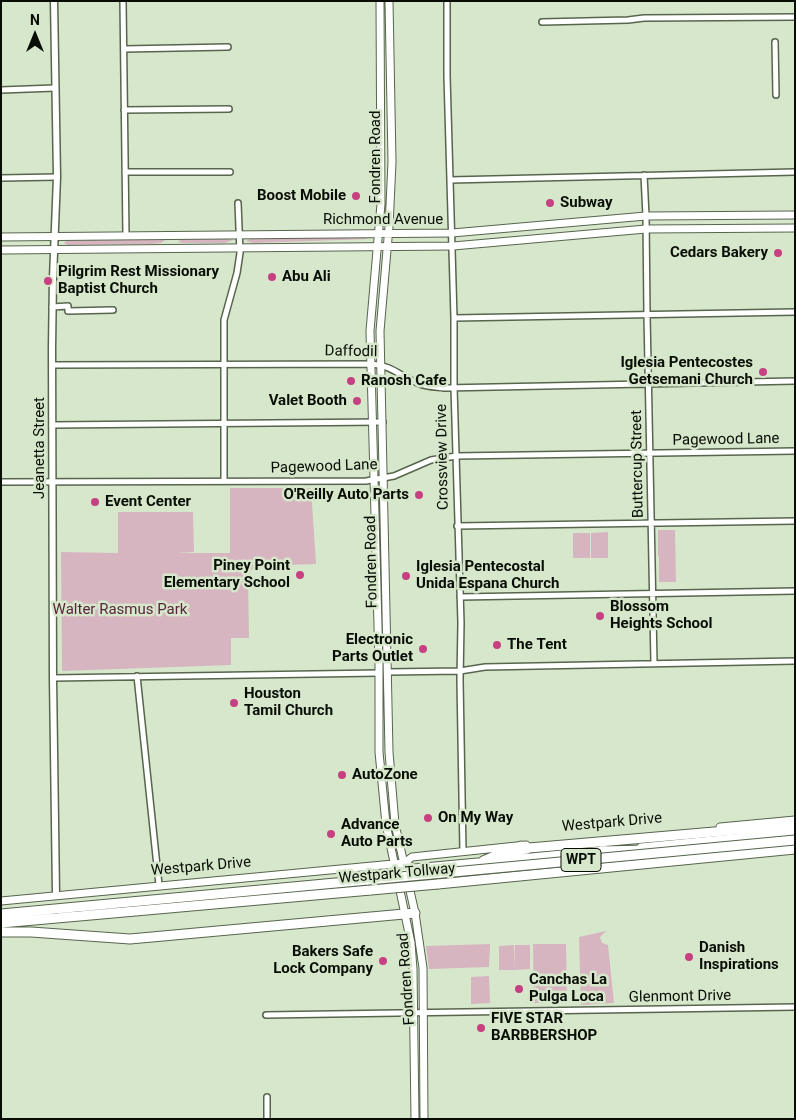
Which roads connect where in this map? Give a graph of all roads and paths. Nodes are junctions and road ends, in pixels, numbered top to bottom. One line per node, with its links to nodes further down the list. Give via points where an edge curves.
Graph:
1 (54, 1): 13 (street, Jeanetta Street)
2 (123, 1): 10 (street)
3 (380, 1): 12 (main road, Fondren Road)
4 (389, 1): 11 (main road, Fondren Road)
5 (447, 1): 26 (street, Crossview Drive)
6 (795, 17): 7 (street)
7 (542, 22)
8 (775, 42): 15 (street)
9 (228, 47): 10 (street)
10 (124, 49): 17 (street)
11 (390, 70): 12 (main road); 19 (main road, Fondren Road)
12 (380, 71): 18 (main road, Fondren Road)
13 (55, 88): 14 (street); 25 (street, Jeanetta Street)
14 (1, 90)
15 (776, 96)
16 (229, 109): 17 (street)
17 (124, 110): 20 (street)
18 (382, 152): 19 (main road); 38 (main road, Fondren Road)
19 (392, 152): 39 (main road, Fondren Road)
20 (125, 172): 21 (street); 43 (street)
21 (230, 172)
22 (795, 172): 23 (street)
23 (644, 175): 26 (street); 30 (street, Buttercup Street)
24 (1, 178): 25 (street)
25 (57, 178): 42 (street, Jeanetta Street)
26 (450, 180): 40 (street, Crossview Drive)
27 (238, 203): 44 (street)
28 (710, 215): 30 (main road, Richmond Avenue); 31 (main road, Richmond Avenue); 34 (main road)
29 (795, 215): 31 (main road, Richmond Avenue)
30 (646, 216): 32 (main road, Richmond Avenue); 37 (street, Buttercup Street)
31 (777, 216): 36 (main road)
32 (580, 221): 33 (main road, Richmond Avenue); 41 (main road)
33 (515, 228): 40 (main road, Richmond Avenue); 46 (main road)
34 (711, 228): 36 (main road, Richmond Avenue); 37 (main road, Richmond Avenue)
35 (795, 228): 36 (main road, Richmond Avenue)
36 (777, 229)
37 (646, 230): 41 (main road, Richmond Avenue); 56 (street, Buttercup Street)
38 (378, 234): 39 (main road, Richmond Avenue); 44 (main road, Richmond Avenue); 48 (main road, Fondren Road)
39 (388, 234): 40 (main road, Richmond Avenue); 49 (main road, Fondren Road)
40 (452, 234): 47 (street, Crossview Drive)
41 (581, 235): 46 (main road, Richmond Avenue)
42 (55, 236): 43 (main road, Richmond Avenue); 45 (main road, Richmond Avenue); 51 (street, Jeanetta Street)
43 (126, 236): 44 (main road, Richmond Avenue)
44 (239, 236): 50 (street)
45 (1, 237)
46 (517, 241): 47 (main road, Richmond Avenue)
47 (453, 246): 49 (main road, Richmond Avenue); 57 (street, Crossview Drive)
48 (377, 247): 49 (main road, Richmond Avenue); 50 (main road, Richmond Avenue); 59 (main road, Fondren Road, via 371,309)
49 (387, 247): 61 (main road, Fondren Road, via 381,316)
50 (240, 248): 51 (main road, Richmond Avenue); 60 (street, via 224,320)
51 (54, 249): 52 (main road, Richmond Avenue); 53 (street, Jeanetta Street)
52 (1, 250)
53 (52, 306): 54 (street, via 68,306 68,311); 58 (street, Jeanetta Street)
54 (113, 310)
55 (795, 312): 56 (street)
56 (647, 315): 57 (street); 63 (street, Buttercup Street)
57 (454, 318): 64 (street, Crossview Drive)
58 (52, 364): 60 (street, Daffodil); 68 (street, Jeanetta Street)
59 (371, 364): 60 (street, Daffodil); 61 (street, Daffodil); 65 (main road, Fondren Road)
60 (224, 365): 67 (street)
61 (382, 365): 64 (street, Daffodil, via 420,384); 66 (main road, Fondren Road)
62 (795, 381): 63 (street, Daffodil)
63 (649, 384): 64 (street, Daffodil); 70 (street, Buttercup Street)
64 (454, 387): 71 (street, Crossview Drive)
65 (372, 422): 66 (street); 67 (street); 74 (main road, Fondren Road)
66 (383, 422): 72 (main road, Fondren Road)
67 (224, 424): 68 (street); 73 (street)
68 (52, 425): 76 (street, Jeanetta Street)
69 (795, 451): 70 (street, Pagewood Lane)
70 (650, 454): 71 (street, Pagewood Lane); 78 (street, Buttercup Street)
71 (456, 456): 72 (street, Pagewood Lane, via 431,460); 79 (street, Crossview Drive)
72 (383, 478): 74 (street, Pagewood Lane); 81 (main road, Fondren Road)
73 (224, 480): 74 (street, Pagewood Lane); 76 (street, Pagewood Lane)
74 (374, 480): 80 (main road, Fondren Road)
75 (1, 482): 76 (street, Pagewood Lane)
76 (53, 482): 94 (street, Jeanetta Street)
77 (795, 521): 78 (street)
78 (652, 524): 79 (street); 83 (street, Buttercup Street)
79 (458, 526): 84 (street, Crossview Drive)
80 (376, 543): 81 (main road); 85 (main road, Fondren Road)
81 (386, 543): 86 (main road, Fondren Road)
82 (795, 591): 83 (street)
83 (653, 594): 84 (street); 89 (street, Buttercup Street)
84 (460, 597): 90 (street, Crossview Drive)
85 (378, 604): 86 (main road); 87 (main road, Fondren Road)
86 (387, 605): 91 (main road, Fondren Road)
87 (378, 631): 91 (main road); 92 (main road, Fondren Road)
88 (795, 661): 89 (street)
89 (654, 663): 90 (street, via 485,667)
90 (460, 671): 91 (street); 107 (street, Crossview Drive)
91 (388, 672): 95 (main road, Fondren Road)
92 (380, 673): 93 (street); 95 (main road); 96 (main road, Fondren Road)
93 (137, 676): 94 (street); 111 (street)
94 (53, 678): 112 (street, Jeanetta Street)
95 (389, 707): 97 (main road, Fondren Road)
96 (379, 752): 97 (main road); 98 (main road, Fondren Road)
97 (390, 752): 99 (main road, Fondren Road)
98 (384, 811): 99 (main road); 110 (main road, Fondren Road)
99 (394, 811): 109 (main road, Fondren Road)
100 (795, 820): 104 (main road, Westpark Drive)
101 (795, 825): 104 (highway, via 638,840)
102 (795, 832): 106 (main road, Westpark Drive)
103 (795, 840): 114 (highway, Westpark Tollway / WPT, bridge)
104 (526, 846): 107 (main road, Westpark Drive); 108 (main road, via 527,850 497,854)
105 (790, 850): 106 (highway); 116 (highway, Westpark Tollway / WPT, bridge)
106 (601, 851): 108 (main road, Westpark Drive)
107 (464, 852): 109 (main road, Westpark Drive, via 412,857)
108 (475, 862): 109 (main road, Westpark Drive, via 414,868)
109 (404, 863): 110 (main road, Westpark Drive); 115 (main road, Fondren Road)
110 (395, 864): 111 (main road, Westpark Drive); 115 (main road, Fondren Road)
111 (159, 885): 112 (main road, Westpark Drive)
112 (56, 895): 113 (main road, Westpark Drive)
113 (1, 901)
114 (1, 914)
115 (411, 914): 117 (highway, via 130,939); 119 (main road, Fondren Road); 120 (main road, Fondren Road, via 423,968)
116 (1, 923)
117 (1, 932)
118 (795, 1007): 120 (street, Glenmont Drive)
119 (414, 1014): 120 (street, Glenmont Drive); 121 (street, Glenmont Drive); 122 (main road, Fondren Road)
120 (425, 1014): 123 (main road, Fondren Road)
121 (266, 1015)
122 (414, 1079): 123 (main road); 126 (main road, Fondren Road)
123 (424, 1079): 127 (main road, Fondren Road)
124 (267, 1097): 125 (street)
125 (267, 1119)
126 (415, 1119)
127 (424, 1119)

